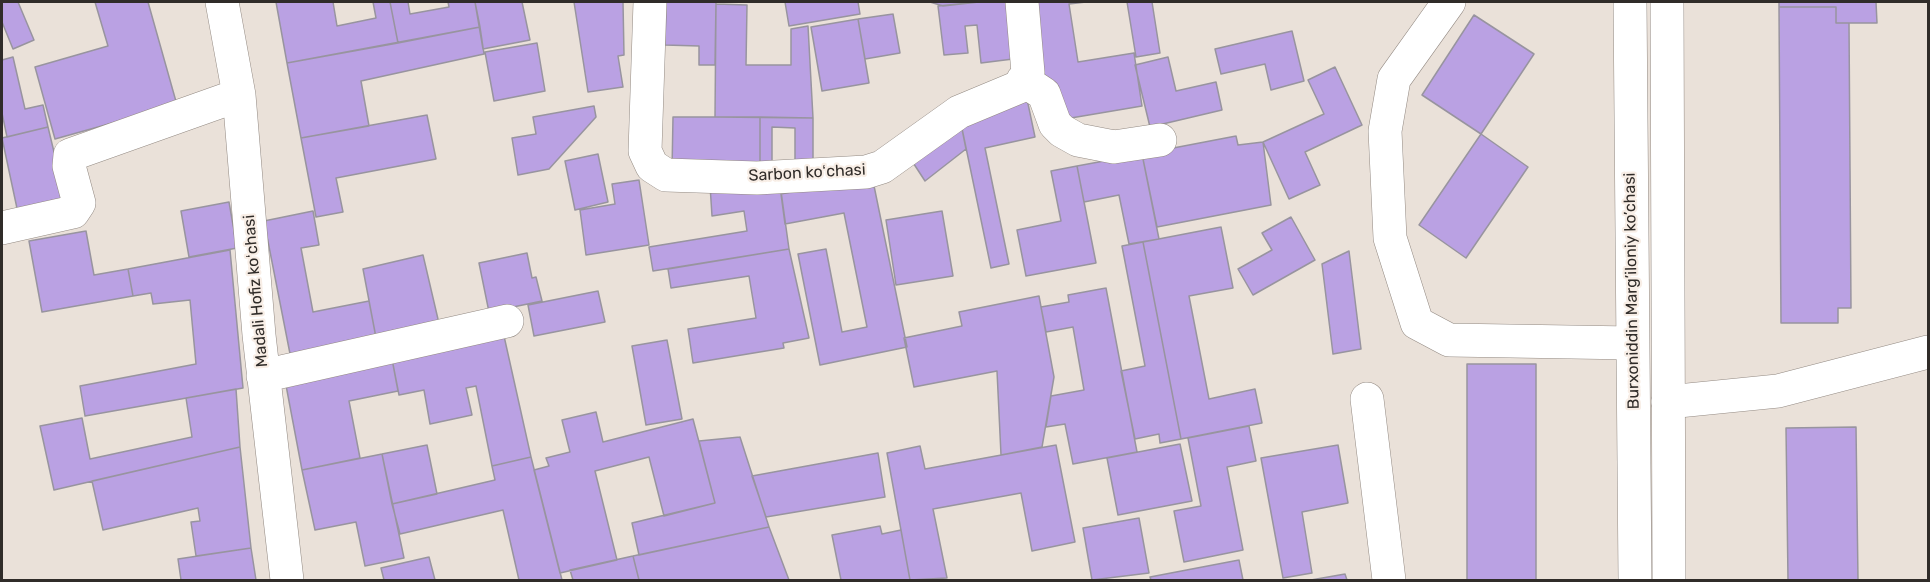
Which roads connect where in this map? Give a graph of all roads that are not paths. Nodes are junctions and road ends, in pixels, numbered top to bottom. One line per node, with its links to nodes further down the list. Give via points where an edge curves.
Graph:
1 (222, 2): 8 (street, Madali Hofiz koʻchasi)
2 (650, 2): 7 (street, Sarbon koʻchasi, via 645,152 652,166 666,175 757,178 866,172 882,167 959,112 1019,87)
3 (1022, 2): 7 (street, via 1028,73)
4 (1449, 2): 12 (street, via 1394,79 1384,131 1390,238 1417,323 1449,340)
5 (1630, 2): 12 (street, Burxoniddin Marg’iloniy ko’chasi)
6 (1667, 2): 16 (street, Burxoniddin Marg’iloniy ko’chasi)
7 (1023, 80): 9 (street, via 1044,94 1055,124 1078,140 1114,147)
8 (239, 95): 10 (street, via 70,155 69,166 79,203 73,212); 14 (street, Madali Hofiz koʻchasi)
9 (1160, 140)
10 (2, 228)
11 (507, 321): 14 (street)
12 (1632, 343): 19 (street, Burxoniddin Marg’iloniy ko’chasi)
13 (1929, 352): 16 (street, via 1778,391)
14 (263, 376): 17 (street, Madali Hofiz koʻchasi)
15 (1367, 399): 18 (street)
16 (1668, 402): 20 (street, Burxoniddin Marg’iloniy ko’chasi)
17 (287, 580)
18 (1389, 580)
19 (1635, 580)
20 (1669, 580)

